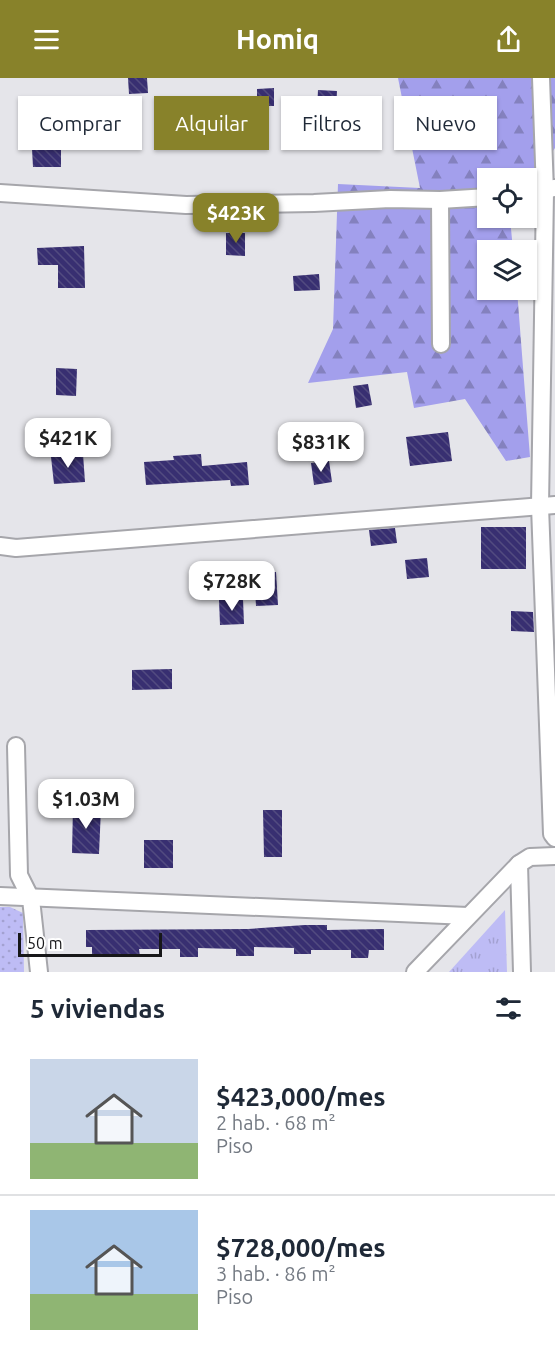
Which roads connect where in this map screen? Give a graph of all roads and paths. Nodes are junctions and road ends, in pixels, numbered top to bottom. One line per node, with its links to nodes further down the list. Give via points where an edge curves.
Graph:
1 (541, 78): 2 (street)
2 (550, 190): 7 (street)
3 (0, 194): 5 (street, via 186,205)
4 (477, 197): 5 (street)
5 (440, 200): 6 (street)
6 (441, 344)
7 (548, 506): 8 (street, via 16,548); 10 (street)
8 (0, 546)
9 (16, 746): 14 (street, via 19,875)
10 (554, 834): 12 (street)
11 (555, 856): 12 (street)
12 (525, 860): 15 (street); 18 (street)
13 (0, 896): 14 (street)
14 (31, 899): 15 (street); 16 (street)
15 (468, 916): 17 (street)
16 (39, 972)
17 (415, 972)
18 (522, 972)

